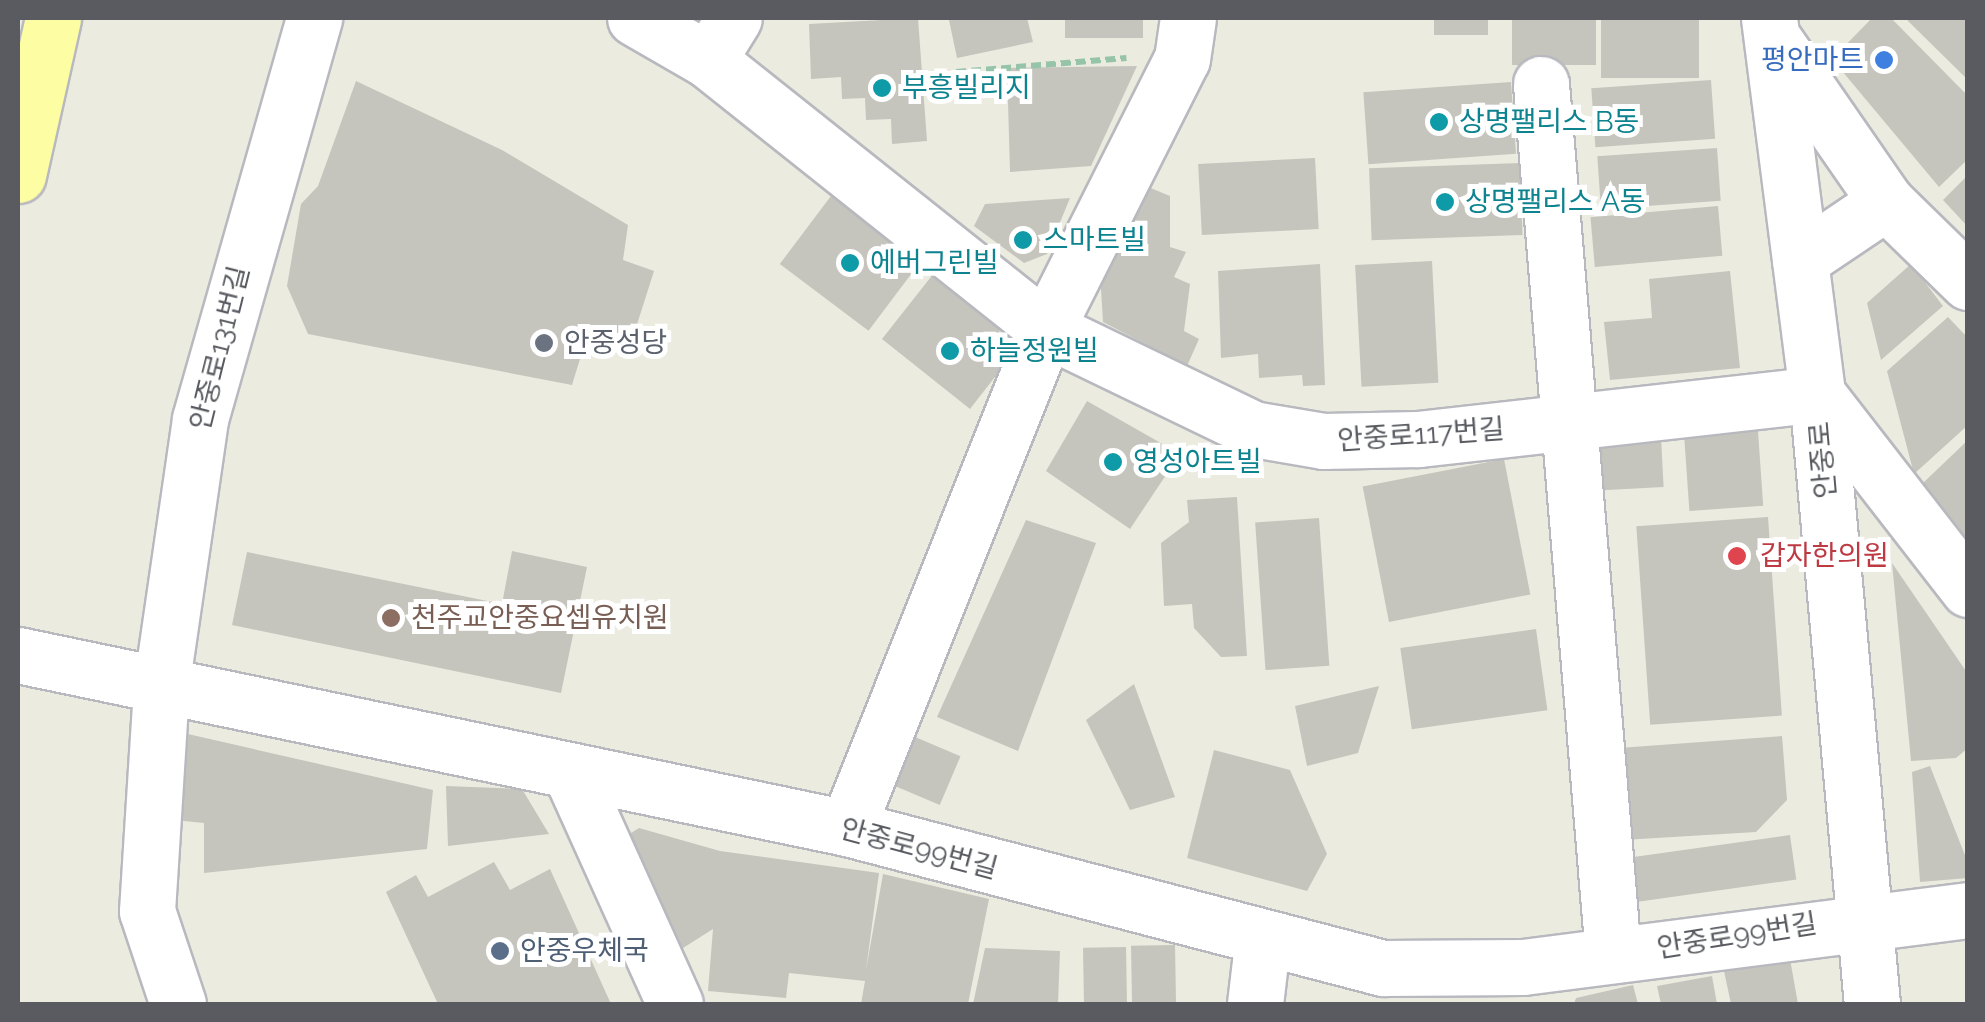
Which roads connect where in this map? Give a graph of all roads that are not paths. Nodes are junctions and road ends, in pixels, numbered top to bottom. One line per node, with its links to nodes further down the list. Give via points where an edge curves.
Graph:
1 (52, 18): 8 (main road)
2 (314, 18): 17 (street, 안중로131번길, via 200,419)
3 (635, 18): 6 (street)
4 (1770, 27): 9 (street, 안중로); 10 (street, 안중로)
5 (1185, 38): 12 (street)
6 (721, 39): 12 (street, 안중로117번길)
7 (1541, 84): 14 (street)
8 (18, 175)
9 (1886, 202): 10 (street); 11 (street, 안중로)
10 (1800, 260): 13 (street, 안중로)
11 (1968, 282)
12 (1046, 329): 14 (street, 안중로117번길, via 1253,429 1323,442); 19 (street)
13 (1817, 394): 14 (street, 안중로117번길); 15 (street); 21 (street, 안중로)
14 (1572, 422): 23 (street)
15 (1968, 590)
16 (18, 655): 17 (street, 안중로99번길)
17 (162, 687): 18 (street, 안중로99번길); 24 (street, via 148,911)
18 (572, 776): 19 (street, 안중로99번길); 25 (street)
19 (847, 828): 22 (street, 안중로99번길)
20 (1968, 910): 21 (street, 안중로99번길)
21 (1862, 918): 23 (street, 안중로99번길); 27 (street, 안중로)
22 (1262, 944): 23 (street, 안중로99번길, via 1442,971); 26 (street)
23 (1614, 955)
24 (178, 1004)
25 (675, 1004)
26 (1254, 1004)
27 (1872, 1004)

